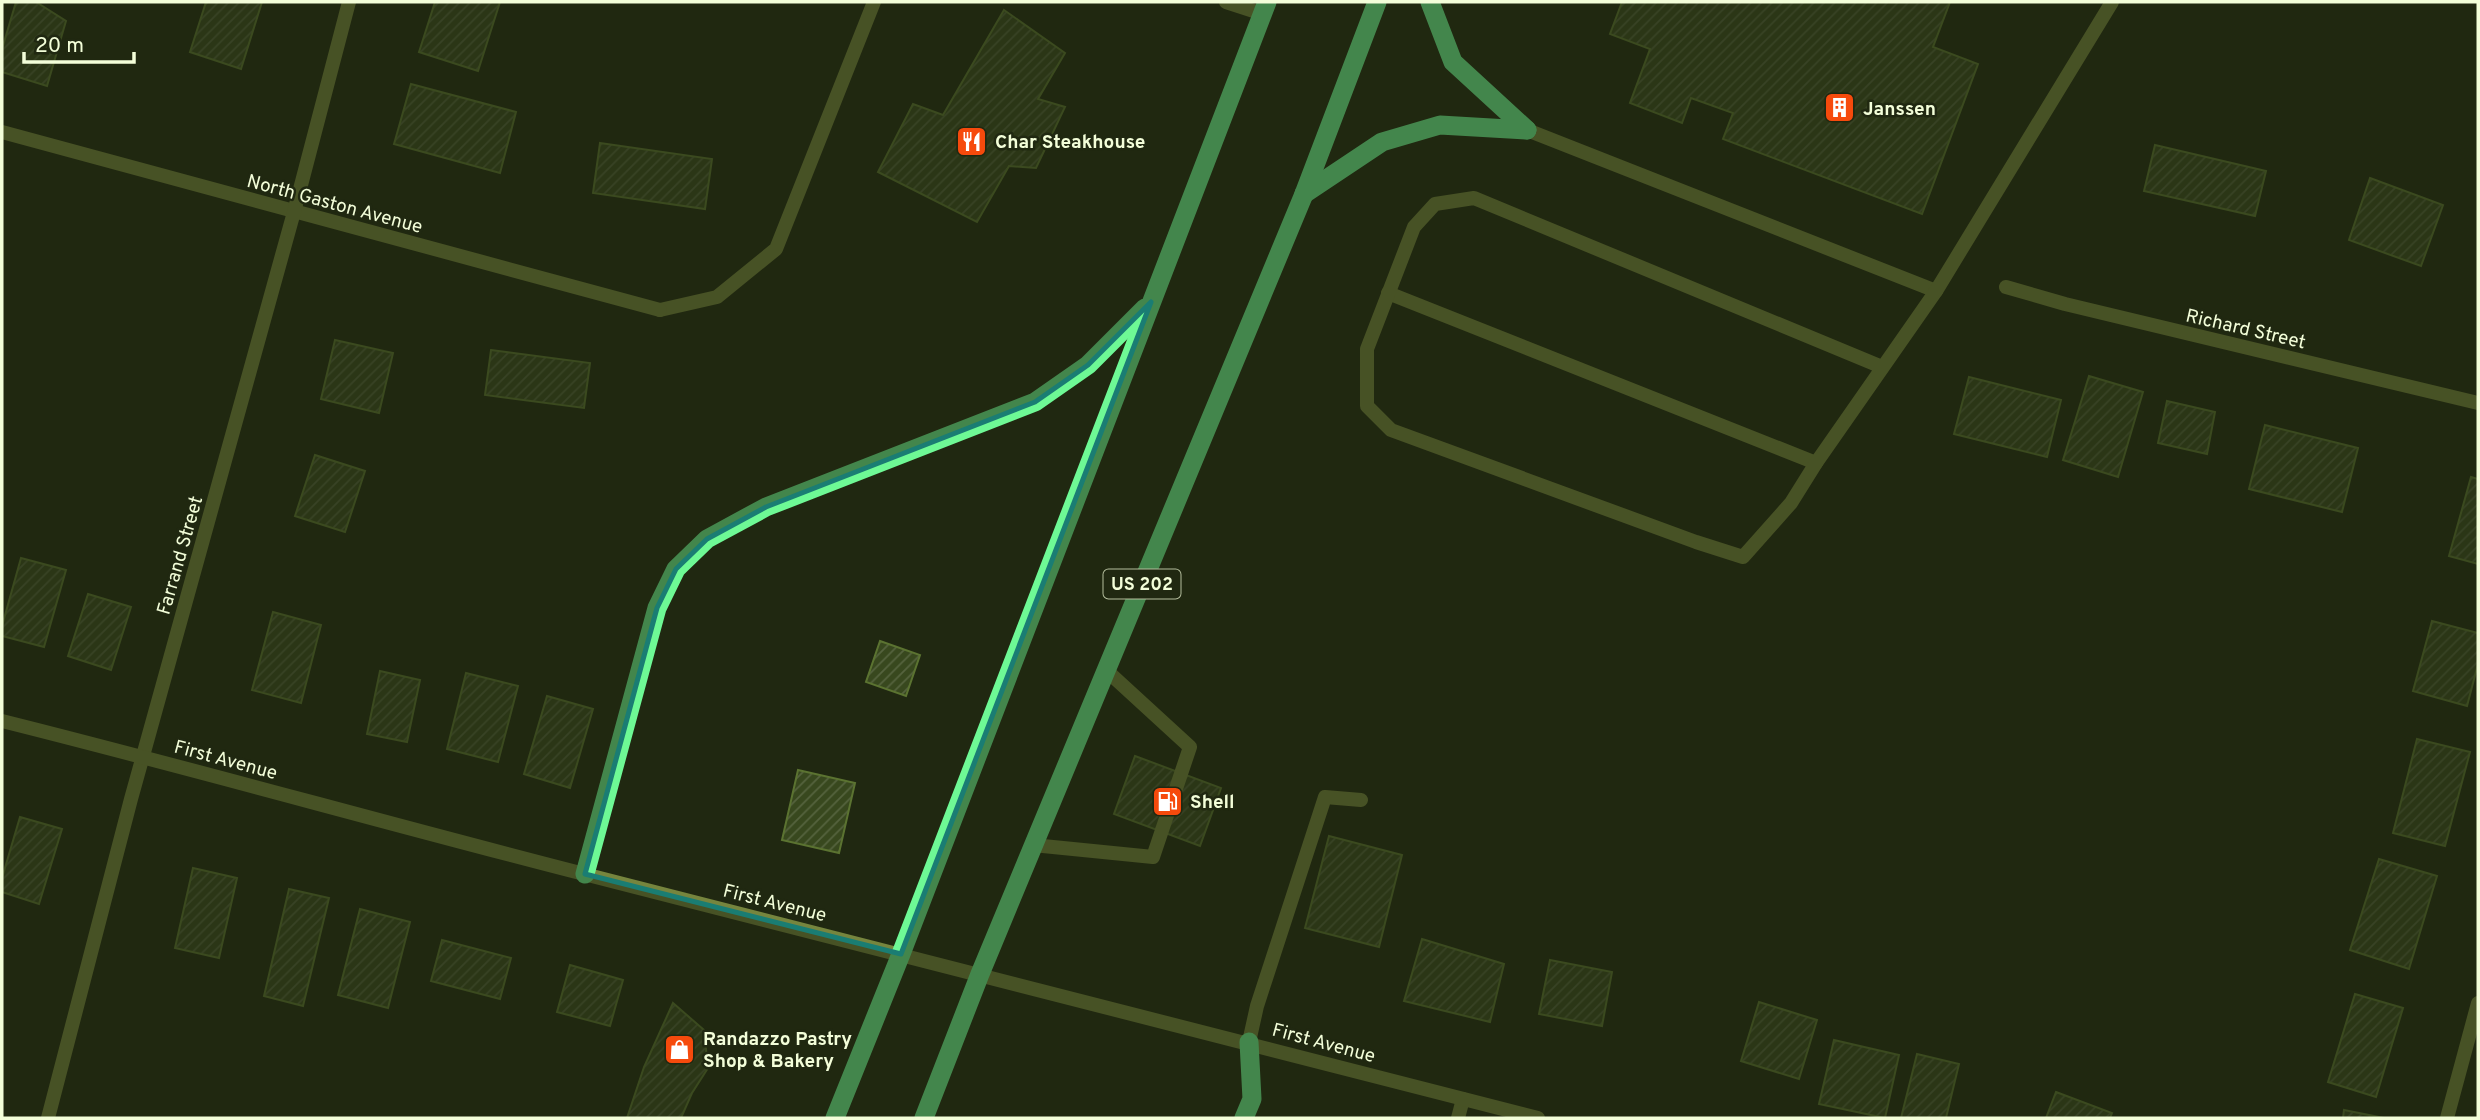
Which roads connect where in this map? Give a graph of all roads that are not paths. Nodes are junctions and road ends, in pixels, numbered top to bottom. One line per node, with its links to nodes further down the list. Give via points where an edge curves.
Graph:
1 (349, 2): 11 (street, Farrand Street)
2 (874, 2): 11 (street, North Gaston Avenue, via 776,249 717,297 660,310)
3 (1226, 2): 7 (street)
4 (1377, 2): 10 (highway, US 202)
5 (1430, 2): 8 (highway, via 1453,62)
6 (2112, 2): 13 (street)
7 (1265, 8): 15 (highway)
8 (1527, 130): 10 (highway, via 1440,125 1382,142); 13 (street)
9 (2, 132): 11 (street, North Gaston Avenue)
10 (1304, 194): 19 (highway, US 202)
11 (294, 212): 21 (street, Farrand Street)
12 (2006, 287): 17 (street, Richard Street)
13 (1936, 291): 16 (street)
14 (1388, 293): 16 (street, via 1413,228 1434,204 1474,198); 18 (street); 18 (street, via 1367,349 1367,406 1391,430 1743,557 1791,503)
15 (1151, 302): 24 (highway, via 1088,365 1035,402 766,507 707,539 676,569 657,608); 25 (highway)
16 (1882, 367): 18 (street)
17 (2478, 403)
18 (1816, 463)
19 (1106, 670): 23 (highway, US 202); 23 (street, via 1190,747 1153,857)
20 (2, 721): 21 (street, First Avenue)
21 (143, 756): 24 (street, First Avenue); 30 (street, Farrand Street)
22 (1361, 800): 28 (street, via 1325,797 1257,1006)
23 (1033, 845): 26 (highway, US 202)
24 (585, 874): 25 (street, First Avenue)
25 (901, 954): 26 (street, First Avenue); 31 (highway)
26 (980, 974): 28 (street, First Avenue); 32 (highway, US 202)
27 (2478, 1003): 36 (street)
28 (1250, 1042): 29 (street, First Avenue); 33 (highway, via 1252,1099)
29 (1463, 1099): 34 (street); 35 (street, First Avenue)
30 (48, 1118)
31 (835, 1118)
32 (924, 1118)
33 (1244, 1118)
34 (1458, 1118)
35 (1538, 1118)
36 (2447, 1118)

